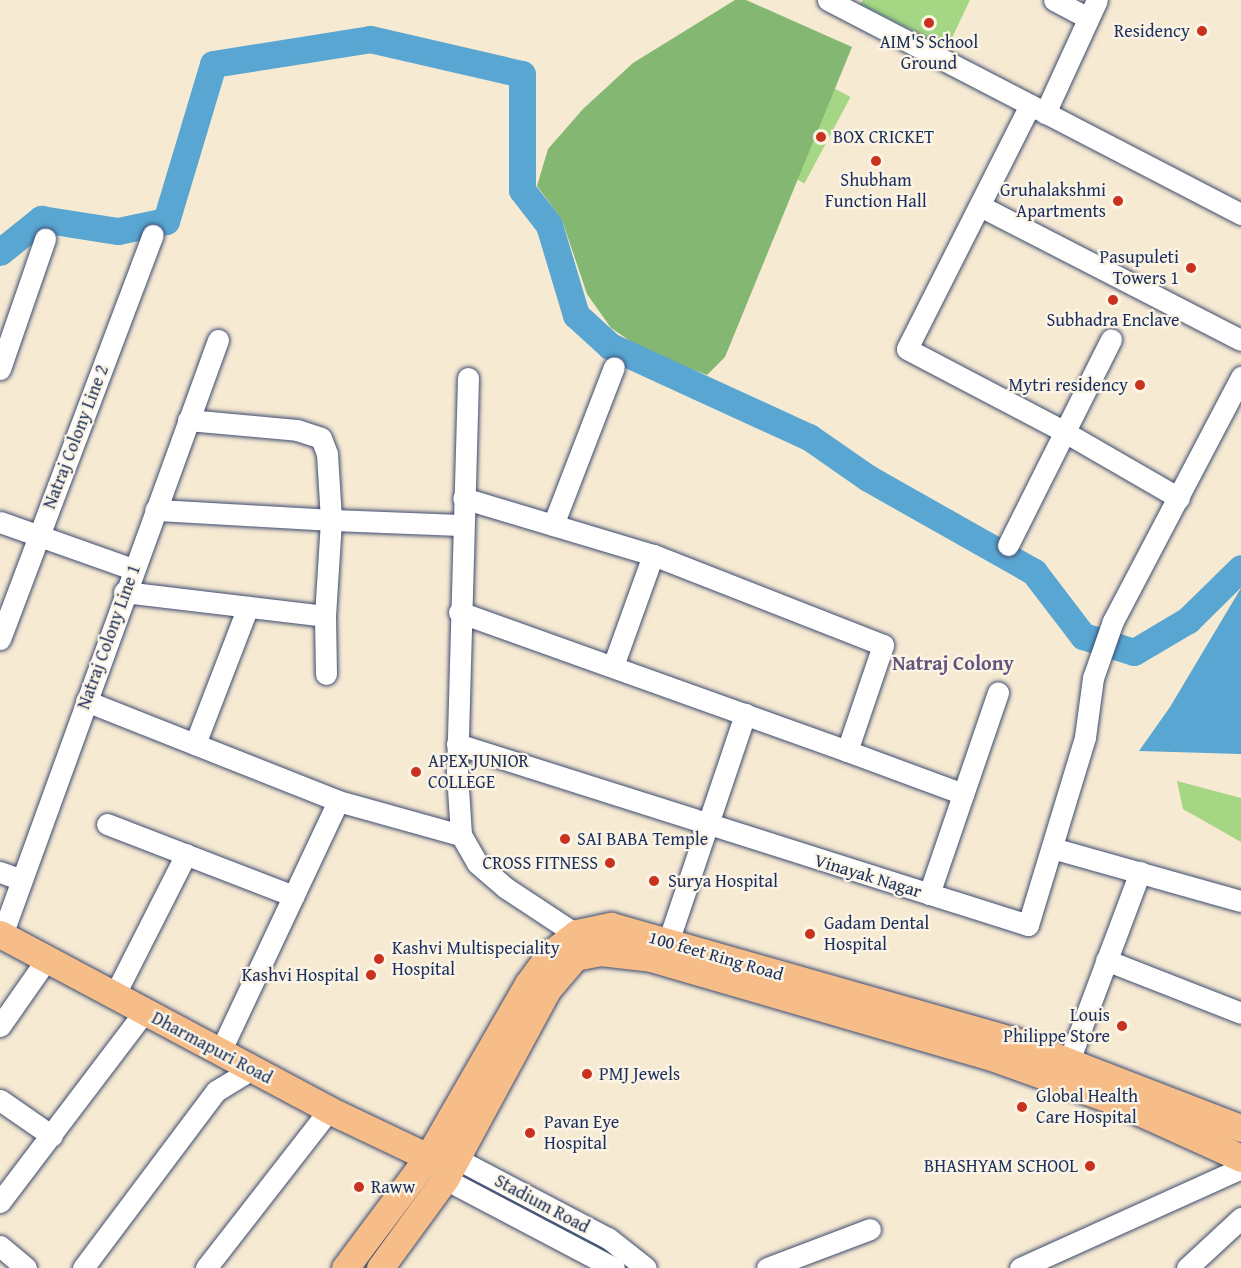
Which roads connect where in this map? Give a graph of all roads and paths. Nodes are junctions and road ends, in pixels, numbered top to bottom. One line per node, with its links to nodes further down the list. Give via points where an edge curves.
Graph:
1 (1054, 0): 3 (street)
2 (842, 3): 4 (street)
3 (1092, 9): 4 (street)
4 (1038, 109): 5 (street); 6 (street)
5 (980, 206): 11 (street); 17 (street, via 907,349)
6 (1241, 214)
7 (153, 235): 25 (street, Natraj Colony Line 2)
8 (45, 239): 13 (street)
9 (1111, 339): 17 (street)
10 (218, 340): 16 (street, Natraj Colony Line 1)
11 (1241, 340)
12 (614, 367): 24 (street)
13 (0, 369)
14 (1241, 377): 19 (street)
15 (468, 378): 18 (street)
16 (188, 420): 20 (street, Natraj Colony Line 1); 21 (street, via 297,429 321,438 327,454)
17 (1063, 431): 19 (street); 26 (street)
18 (463, 498): 23 (street); 24 (street)
19 (1179, 498): 47 (street, via 1113,621 1093,678 1085,737)
20 (155, 510): 21 (street); 28 (street, Natraj Colony Line 1)
21 (331, 520): 23 (street); 32 (street)
22 (0, 522): 25 (street)
23 (462, 525): 31 (street)
24 (553, 525): 27 (street)
25 (38, 535): 28 (street); 33 (street, Natraj Colony Line 2)
26 (1008, 545)
27 (653, 555): 34 (street); 41 (street, via 883,645)
28 (133, 569): 29 (street, Natraj Colony Line 1)
29 (124, 592): 30 (street); 37 (street, Natraj Colony Line 1)
30 (248, 607): 32 (street); 39 (street)
31 (459, 612): 34 (street); 40 (street)
32 (325, 616): 35 (street)
33 (0, 639)
34 (613, 666): 38 (street)
35 (326, 674)
36 (998, 692): 42 (street)
37 (86, 701): 39 (street); 51 (street, Natraj Colony Line 1)
38 (745, 714): 41 (street); 45 (street)
39 (195, 744): 43 (street)
40 (457, 744): 45 (street, Vinayak Nagar); 46 (street)
41 (847, 751): 42 (street)
42 (963, 794): 52 (street)
43 (338, 801): 46 (street); 53 (street)
44 (107, 824): 48 (street)
45 (709, 826): 52 (street, Vinayak Nagar); 57 (street)
46 (461, 835): 55 (street, via 477,863 506,888)
47 (1052, 848): 50 (street); 52 (street, Vinayak Nagar, via 1028,925)
48 (186, 855): 53 (street); 61 (street)
49 (0, 872): 51 (street)
50 (1140, 872): 54 (street); 60 (street)
51 (21, 880): 56 (street, Natraj Colony Line 1)
52 (929, 894)
53 (294, 896): 65 (street)
54 (1241, 901)
55 (577, 933): 57 (main road, 100 feet Ring Road, via 611,926); 58 (street); 73 (main road, 100 feet Ring Road, via 550,954 528,984)
56 (1, 935): 59 (main road, Dharmapuri Road)
57 (668, 942): 67 (main road, 100 feet Ring Road, via 1008,1039)
58 (600, 952): 67 (main road, 100 feet Ring Road, via 651,958 989,1056); 73 (main road, 100 feet Ring Road, via 575,957 547,990)
59 (45, 960): 61 (main road, Dharmapuri Road); 64 (street)
60 (1106, 960): 63 (street); 67 (street)
61 (114, 996): 62 (main road, Dharmapuri Road)
62 (144, 1012): 65 (main road, Dharmapuri Road); 71 (street)
63 (1241, 1013)
64 (0, 1026)
65 (220, 1052): 66 (main road, Dharmapuri Road)
66 (252, 1069): 69 (main road, Dharmapuri Road); 80 (street, via 216,1090)
67 (1065, 1071): 70 (main road, 100 feet Ring Road); 72 (main road, 100 feet Ring Road, via 1115,1101)
68 (0, 1100): 71 (street)
69 (329, 1110): 73 (main road, Dharmapuri Road); 81 (street)
70 (1241, 1128)
71 (52, 1136): 75 (street)
72 (1241, 1158)
73 (437, 1161): 82 (main road, 100 feet Ring Road); 83 (main road, 100 feet Ring Road); 84 (street); 85 (street, Stadium Road, via 608,1238)
74 (1241, 1168): 87 (street)
75 (0, 1202)
76 (1241, 1218): 88 (street)
77 (870, 1229): 86 (street)
78 (0, 1246): 79 (street)
79 (26, 1268)
80 (82, 1268)
81 (206, 1268)
82 (345, 1268)
83 (381, 1268)
84 (614, 1268)
85 (646, 1268)
86 (767, 1268)
87 (1020, 1268)
88 (1187, 1268)

